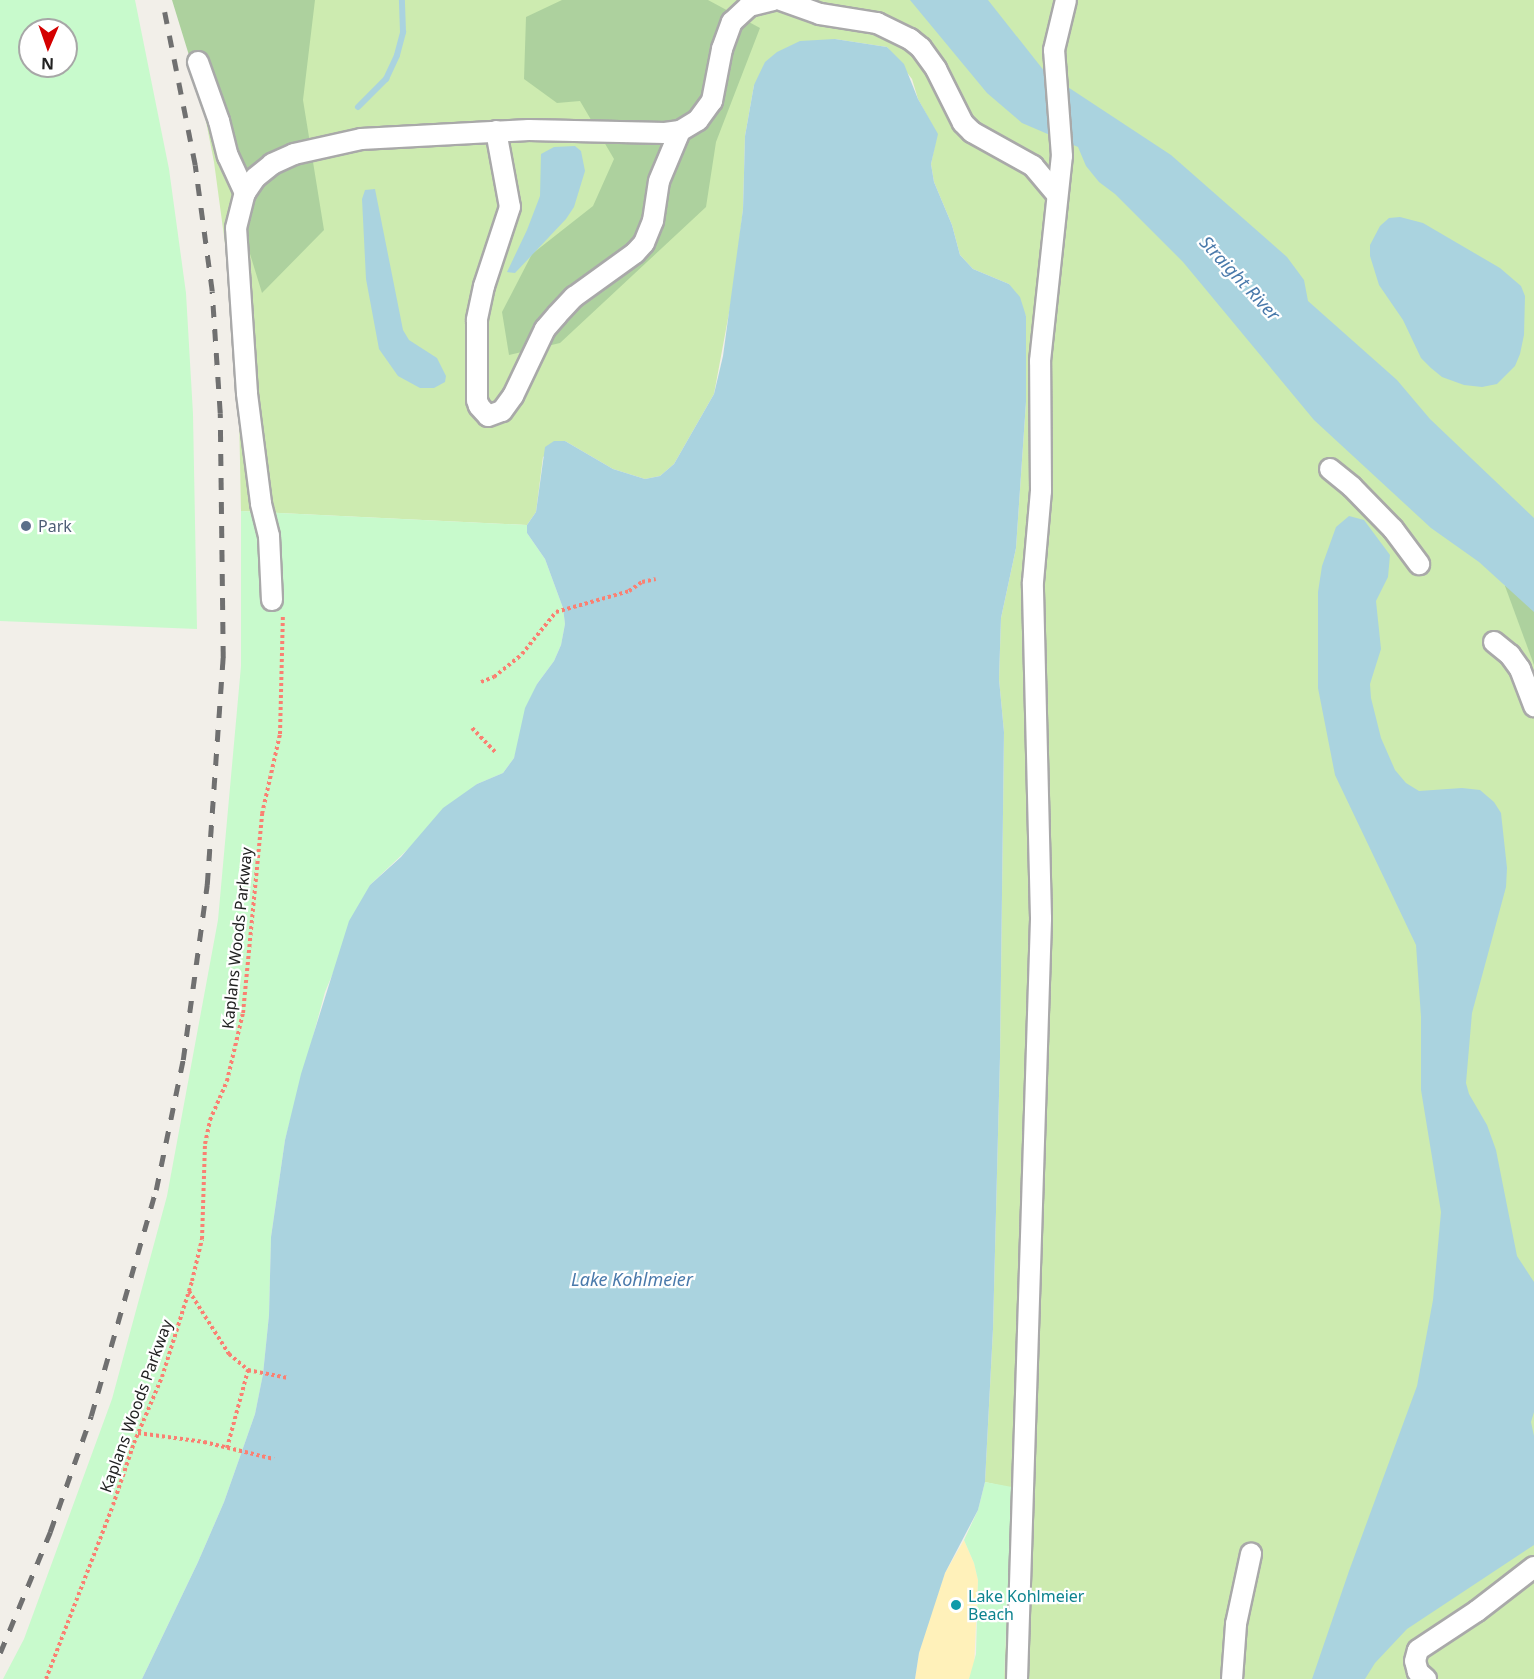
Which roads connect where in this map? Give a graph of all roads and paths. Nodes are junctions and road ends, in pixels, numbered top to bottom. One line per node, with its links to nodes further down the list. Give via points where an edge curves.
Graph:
1 (773, 0): 5 (lane, via 749,6 732,22 722,49 712,101 698,120)
2 (781, 0): 7 (lane, via 820,14 877,23 910,39 936,69 963,123 1033,166)
3 (1066, 0): 7 (lane, via 1053,68 1062,156)
4 (198, 62): 8 (lane, via 228,156)
5 (680, 130): 6 (lane); 6 (lane, via 659,181 653,221 644,243 574,297 557,315 545,329 513,396 502,411 488,416 477,400 477,320 510,207)
6 (496, 131): 8 (lane, via 361,139 294,154 272,164 255,178)
7 (1056, 193): 28 (lane, via 1040,361 1041,491 1032,592 1041,929)
8 (245, 194): 12 (lane, via 238,211 238,252 248,393)
9 (1330, 469): 10 (lane, via 1393,529)
10 (1419, 564)
11 (656, 579): 14 (path, via 556,612 522,654)
12 (277, 605): 19 (path, Kaplans Woods Parkway, via 280,734 262,814 243,1013 227,1081 210,1120 205,1144 202,1239)
13 (1494, 642): 15 (lane, via 1520,669)
14 (482, 682)
15 (1534, 701): 16 (lane)
16 (1534, 706)
17 (472, 728): 18 (path)
18 (496, 753)
19 (189, 1291): 20 (path, via 229,1354); 22 (path, Kaplans Woods Parkway, via 162,1377)
20 (248, 1370): 21 (path); 23 (path)
21 (288, 1378)
22 (138, 1433): 23 (path); 27 (path, Kaplans Woods Parkway)
23 (227, 1448): 24 (path)
24 (274, 1459)
25 (1251, 1554): 29 (lane, via 1236,1624)
26 (1534, 1567): 30 (lane, via 1418,1650 1418,1672)
27 (46, 1679)
28 (1017, 1679)
29 (1232, 1679)
30 (1426, 1679)

